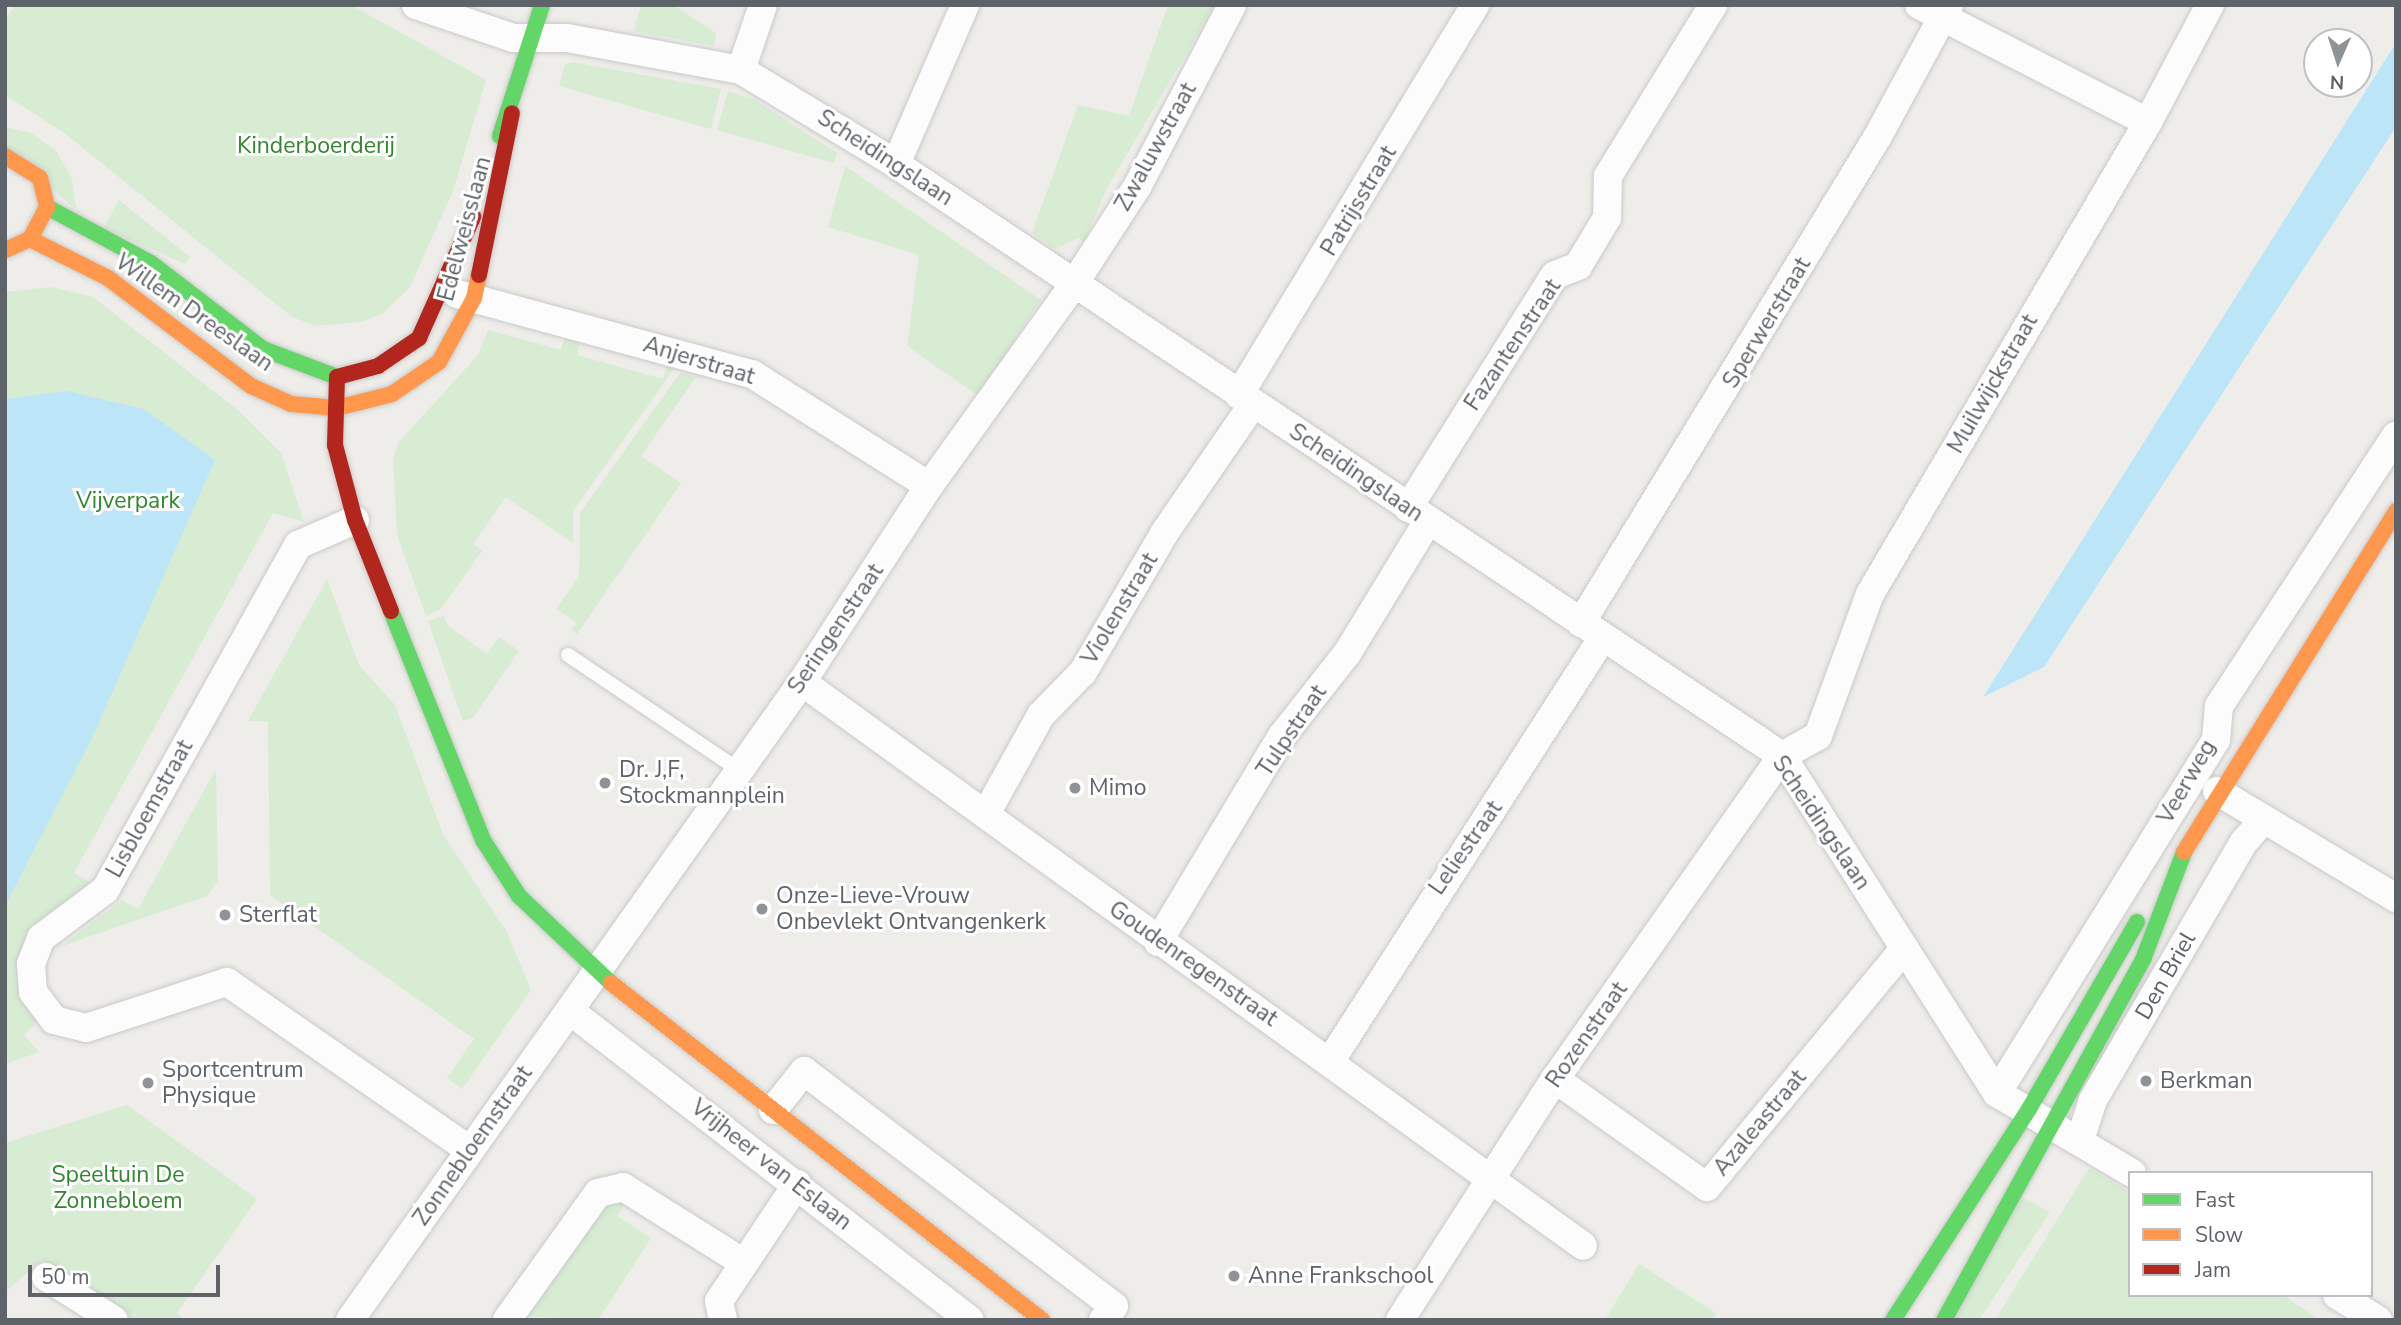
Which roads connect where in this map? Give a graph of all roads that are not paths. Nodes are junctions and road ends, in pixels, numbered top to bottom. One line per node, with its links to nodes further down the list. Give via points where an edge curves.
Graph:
1 (416, 5): 10 (street, Scheidingslaan, via 513,38)
2 (542, 5): 10 (street, Edelweisslaan)
3 (763, 5): 11 (street)
4 (965, 5): 15 (street)
5 (1232, 5): 19 (street, Zwaluwstraat, via 1137,187)
6 (1475, 5): 23 (street, Patrijsstraat)
7 (1713, 5): 28 (street, Fazantenstraat, via 1608,176 1608,218 1578,266 1555,275)
8 (2210, 5): 13 (street, Muilwijckstraat)
9 (1937, 9): 13 (street); 30 (street, Sperwerstraat, via 1878,136)
10 (533, 38): 11 (street, Scheidingslaan); 12 (street, Edelweisslaan)
11 (741, 70): 15 (street, Scheidingslaan)
12 (512, 113): 20 (street, Edelweisslaan); 21 (street, Edelweisslaan)
13 (2148, 122): 34 (street, Muilwijckstraat, via 1870,594 1818,736)
14 (5, 156): 16 (street, via 40,178)
15 (896, 164): 19 (street, Scheidingslaan)
16 (47, 206): 17 (street); 22 (street, Willem Dreeslaan, via 151,263 263,349)
17 (30, 239): 18 (street); 24 (street, Willem Dreeslaan, via 108,278 251,386 291,404)
18 (5, 250)
19 (1074, 284): 23 (street, Scheidingslaan); 26 (street, Seringenstraat)
20 (444, 291): 21 (street, Anjerstraat); 22 (street, Edelweisslaan, via 419,338 378,366)
21 (474, 298): 24 (street, Edelweisslaan, via 439,362 392,394); 26 (street, Anjerstraat, via 752,374)
22 (337, 377): 24 (street, Vrijheer van Eslaan)
23 (1246, 400): 28 (street, Scheidingslaan); 37 (street, Violenstraat, via 1083,672 1041,715)
24 (337, 408): 29 (street, Vrijheer van Eslaan, via 335,445)
25 (2396, 436): 49 (street, Veerweg, via 2219,706 2216,740)
26 (929, 486): 33 (street, Seringenstraat)
27 (2396, 511): 36 (street, Veerweg)
28 (1418, 515): 30 (street, Scheidingslaan); 43 (street, Tulpstraat, via 1348,652 1282,736)
29 (355, 520): 31 (street, Vrijheer van Eslaan); 54 (street, Lisbloemstraat, via 298,545 105,890 41,938 31,964 33,992 54,1020 86,1028 227,982)
30 (1592, 630): 34 (street, Scheidingslaan); 47 (street, Leliestraat)
31 (399, 631): 38 (street, Vrijheer van Eslaan, via 408,688); 45 (street, Vrijheer van Eslaan, via 483,840 519,896)
32 (568, 655): 35 (lane)
33 (802, 682): 35 (street, Seringenstraat); 37 (street, Goudenregenstraat)
34 (1782, 756): 44 (street, Scheidingslaan); 48 (street, Rozenstraat)
35 (736, 768): 45 (street, Seringenstraat)
36 (2217, 791): 39 (street); 41 (street, Veerweg)
37 (987, 812): 43 (street, Goudenregenstraat)
38 (452, 814)
39 (2264, 819): 42 (street); 53 (street, Den Briel, via 2244,842 2093,1100)
40 (461, 835): 45 (street, Vrijheer van Eslaan, via 534,935 566,962)
41 (2178, 866): 50 (street, Veerweg, via 2121,944); 52 (street, Veerweg, via 2144,957)
42 (2396, 898)
43 (1158, 942): 47 (street, Goudenregenstraat)
44 (1905, 948): 48 (street, Azaleastraat, via 1707,1186); 49 (street, Scheidingslaan)
45 (595, 971): 46 (street, Zonnebloemstraat); 51 (street, Vrijheer van Eslaan)
46 (570, 1011): 54 (street, Zonnebloemstraat); 56 (street, Vrijheer van Eslaan)
47 (1331, 1060): 57 (street, Goudenregenstraat)
48 (1555, 1079): 57 (street, Rozenstraat)
49 (1997, 1093): 50 (street)
50 (2029, 1109): 52 (street); 70 (street, Veerweg)
51 (773, 1110): 67 (street, Vrijheer van Eslaan); 68 (street, Vrijheer van Eslaan, via 804,1071 1114,1306)
52 (2056, 1125): 53 (street); 71 (street, Veerweg)
53 (2080, 1140): 55 (street)
54 (470, 1150): 63 (street, Zonnebloemstraat)
55 (2129, 1171)
56 (797, 1184): 59 (street); 66 (street, Vrijheer van Eslaan)
57 (1490, 1185): 58 (street, Goudenregenstraat); 69 (street, Rozenstraat)
58 (1583, 1247)
59 (744, 1263): 64 (street, via 623,1187 598,1193); 65 (street, via 719,1301)
60 (46, 1277): 62 (street)
61 (2340, 1297): 72 (street)
62 (114, 1320)
63 (349, 1320)
64 (507, 1320)
65 (723, 1320)
66 (970, 1320)
67 (1042, 1320)
68 (1103, 1320)
69 (1401, 1320)
70 (1893, 1320)
71 (1944, 1320)
72 (2378, 1320)

